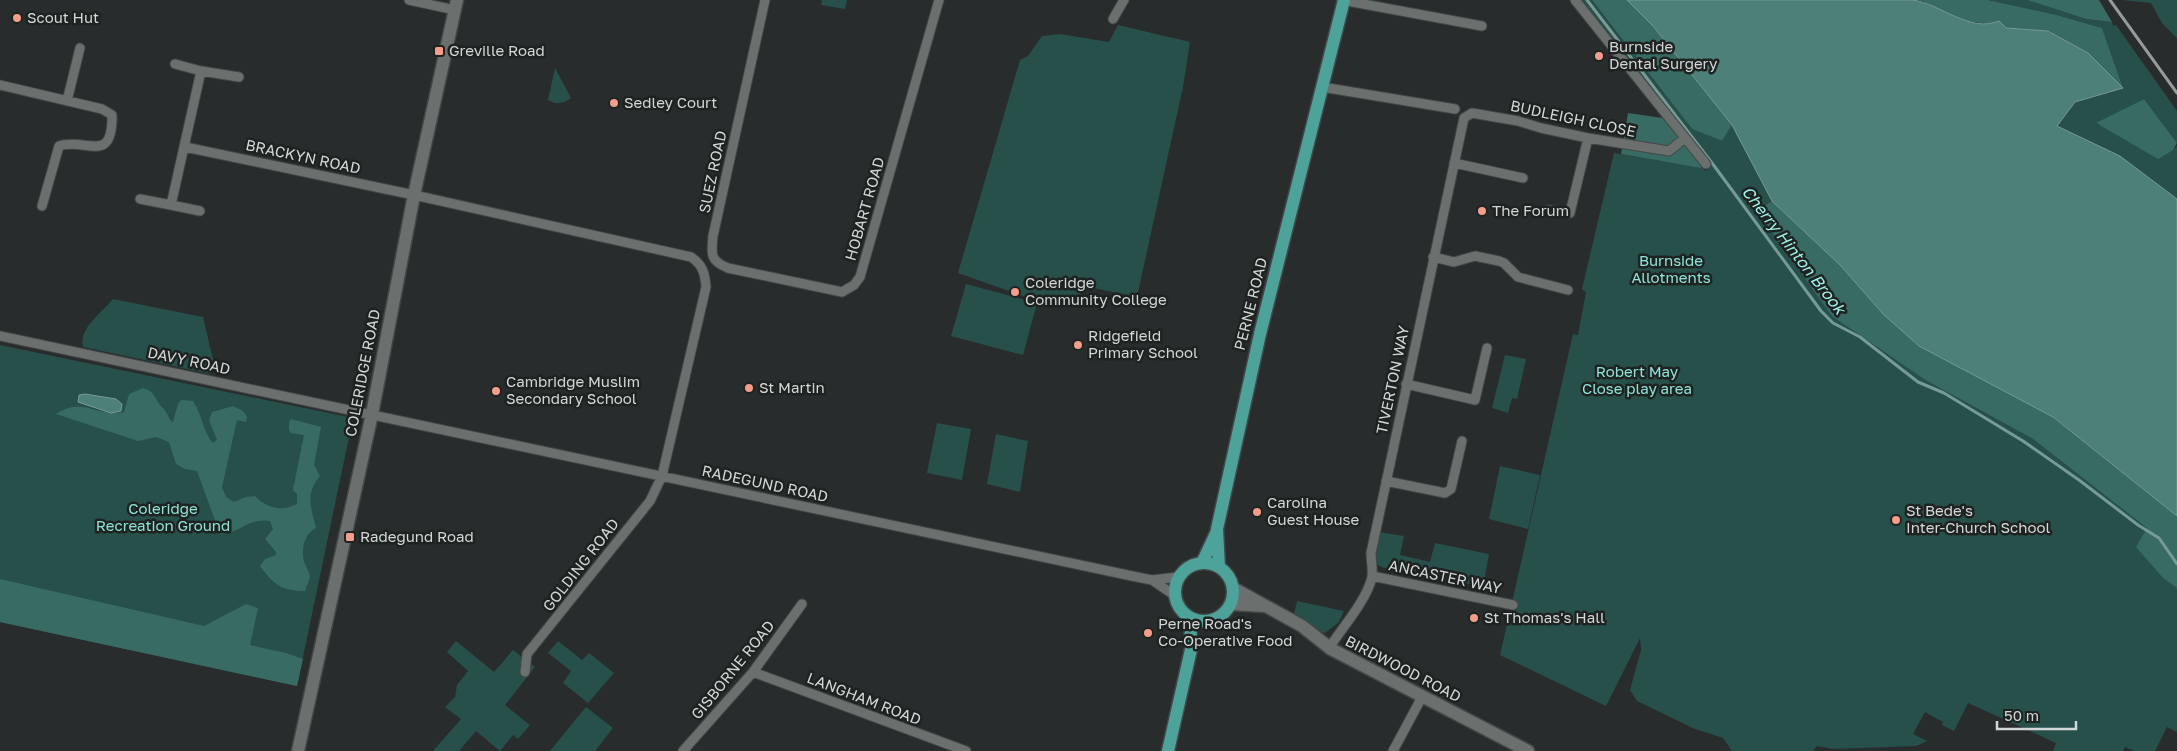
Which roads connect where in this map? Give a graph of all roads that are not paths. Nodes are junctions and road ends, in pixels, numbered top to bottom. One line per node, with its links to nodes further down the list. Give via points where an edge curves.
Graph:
1 (409, 0): 7 (street)
2 (764, 0): 32 (street, SUEZ ROAD, via 713,236 711,250)
3 (939, 0): 32 (street, HOBART ROAD, via 860,277 854,285 848,290 835,291 728,268)
4 (1124, 0): 8 (street)
5 (1343, 0): 9 (street); 15 (main road, PERNE ROAD)
6 (1576, 0): 20 (street)
7 (456, 5): 25 (street, COLERIDGE ROAD)
8 (1113, 19)
9 (1482, 26)
10 (80, 48): 16 (street)
11 (174, 64): 12 (street)
12 (201, 71): 13 (street); 21 (street)
13 (240, 78)
14 (0, 85): 16 (street)
15 (1322, 87): 17 (street); 41 (main road, PERNE ROAD, via 1260,334)
16 (67, 101): 28 (street, via 109,111 112,114 111,130 108,139 98,147 68,143 59,146)
17 (1455, 109)
18 (1472, 113): 19 (street, BUDLEIGH CLOSE, via 1518,120); 22 (street, TIVERTON WAY, via 1464,118)
19 (1588, 138): 20 (street, BUDLEIGH CLOSE, via 1669,151); 29 (street, via 1570,213)
20 (1685, 138): 23 (street)
21 (185, 146): 25 (street, BRACKYN ROAD); 27 (street)
22 (1454, 162): 24 (street); 31 (street, TIVERTON WAY)
23 (1706, 164)
24 (1523, 178)
25 (414, 195): 37 (street, COLERIDGE ROAD); 39 (street, via 698,262 703,269 706,287)
26 (140, 199): 27 (street)
27 (171, 205): 30 (street)
28 (42, 206)
29 (1548, 210)
30 (200, 211)
31 (1433, 257): 33 (street, via 1454,262 1475,256 1499,261 1518,277); 36 (street, TIVERTON WAY)
32 (716, 262)
33 (1568, 290)
34 (0, 336): 37 (street, DAVY ROAD)
35 (1488, 348): 36 (street, via 1475,400)
36 (1406, 384): 40 (street, TIVERTON WAY)
37 (372, 414): 39 (street, RADEGUND ROAD); 60 (street, COLERIDGE ROAD)
38 (1462, 441): 40 (street, via 1451,489 1445,493)
39 (662, 476): 46 (street, RADEGUND ROAD); 57 (street, GOLDING ROAD, via 650,501 527,654)
40 (1386, 481): 44 (street, TIVERTON WAY, via 1371,553)
41 (1218, 529): 42 (main road, PERNE ROAD); 43 (main road, PERNE ROAD)
42 (1202, 563): 43 (main road); 45 (main road, via 1192,565)
43 (1219, 567): 47 (main road)
44 (1372, 576): 51 (street, ANCASTER WAY); 56 (street, TIVERTON WAY, via 1359,604)
45 (1178, 577): 46 (street, RADEGUND ROAD); 48 (main road)
46 (1152, 580): 48 (street, RADEGUND ROAD)
47 (1233, 588): 50 (main road); 52 (street, BIRDWOOD ROAD)
48 (1174, 595): 53 (main road)
49 (802, 604): 58 (street, GISBORNE ROAD)
50 (1231, 604): 52 (street, BIRDWOOD ROAD); 54 (main road, via 1221,616)
51 (1513, 604)
52 (1269, 606): 56 (street, BIRDWOOD ROAD, via 1302,626)
53 (1189, 618): 54 (main road); 55 (main road)
54 (1206, 622): 55 (main road)
55 (1192, 645): 63 (main road)
56 (1328, 648): 59 (street, BIRDWOOD ROAD)
57 (525, 672)
58 (753, 672): 61 (street, GISBORNE ROAD); 62 (street, LANGHAM ROAD)
59 (1422, 697): 64 (street); 65 (street, BIRDWOOD ROAD)
60 (298, 751)
61 (683, 751)
62 (966, 751)
63 (1168, 751)
64 (1392, 751)
65 (1528, 751)

